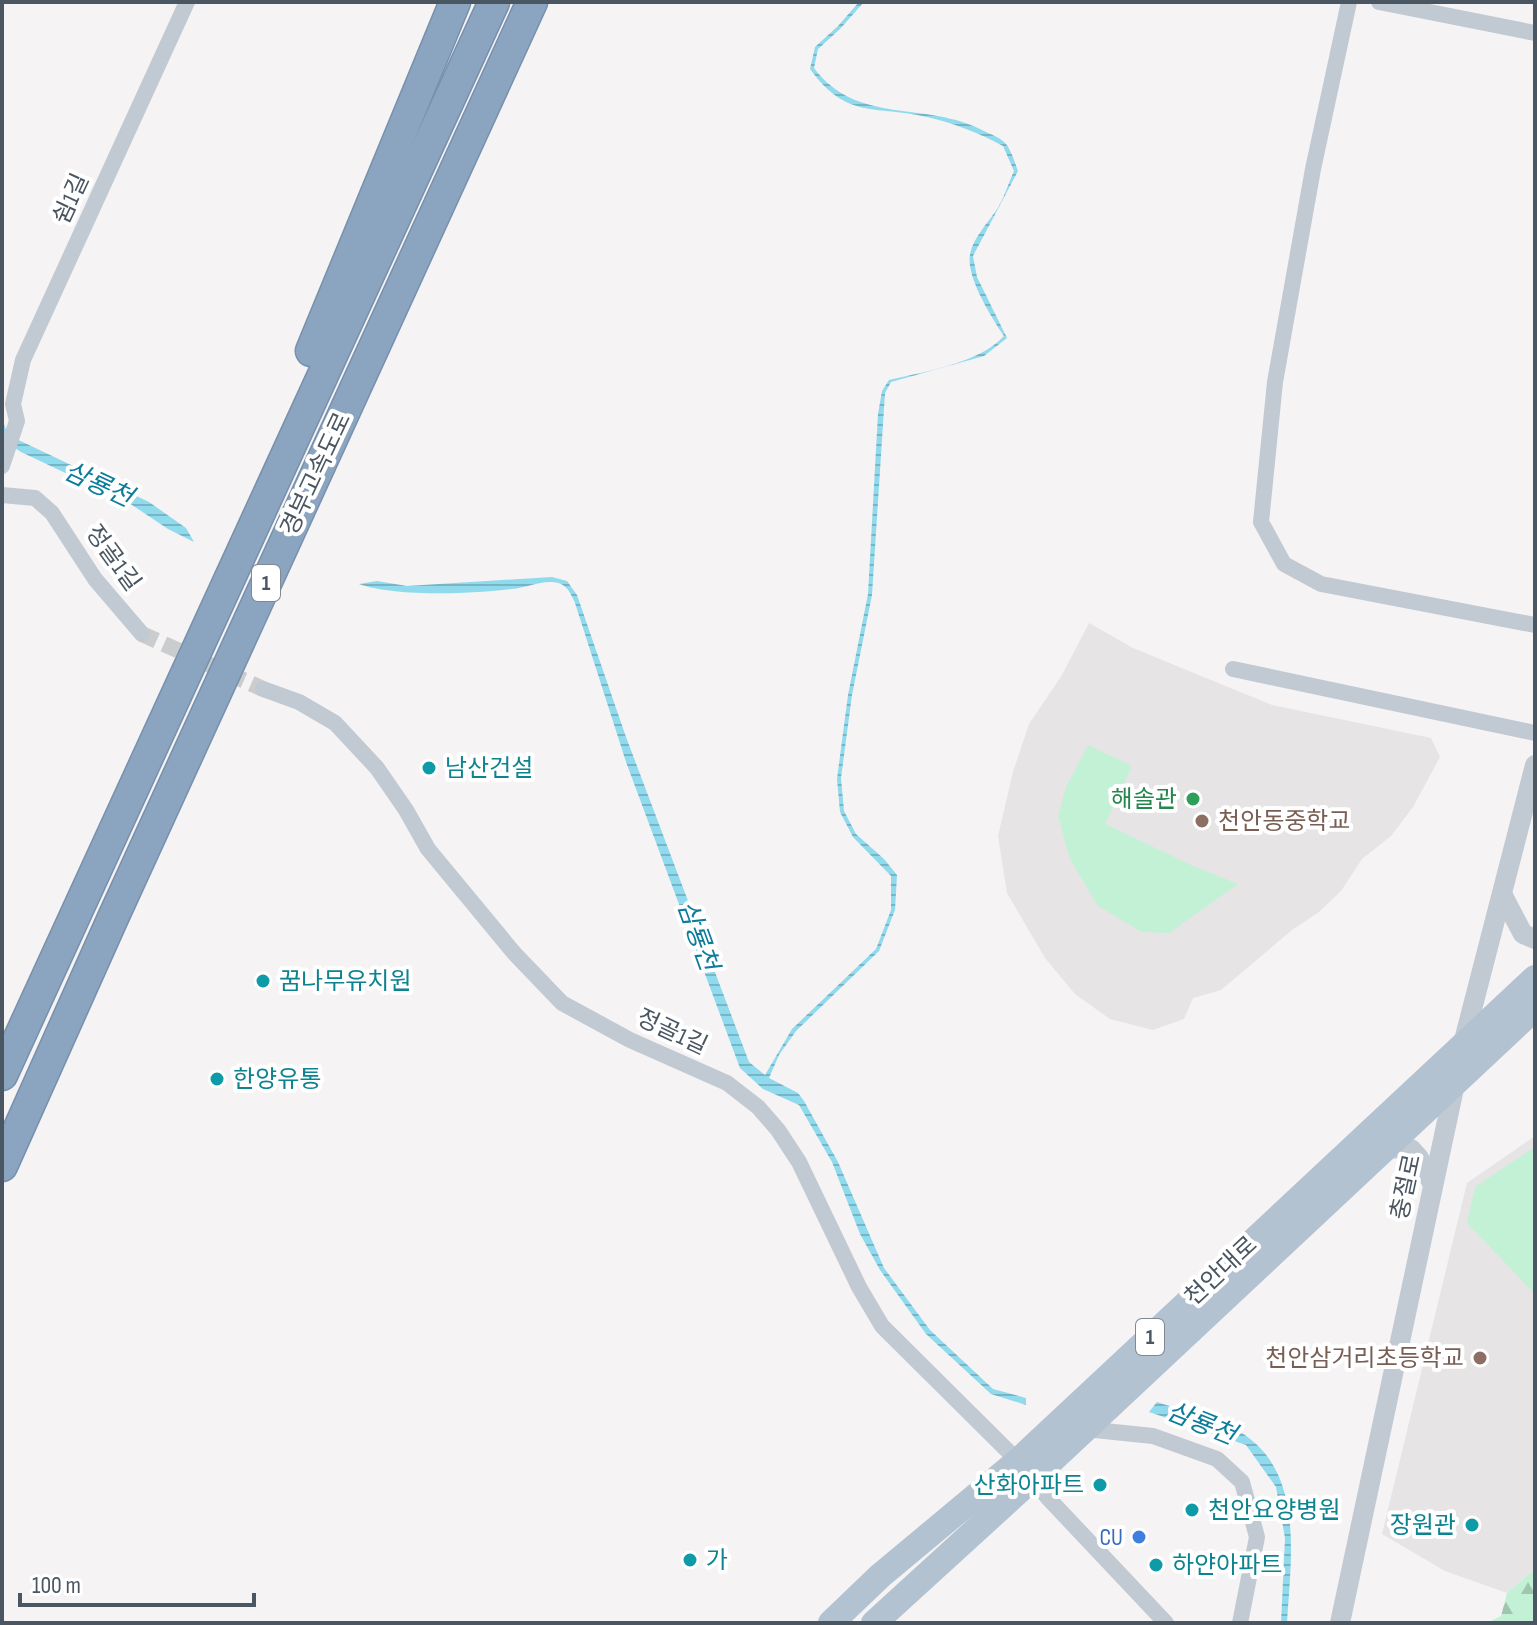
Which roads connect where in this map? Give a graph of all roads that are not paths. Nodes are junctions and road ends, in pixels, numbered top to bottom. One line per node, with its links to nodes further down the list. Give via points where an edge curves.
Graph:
1 (187, 2): 8 (street, 쉼1길, via 23,360 13,404 17,421)
2 (455, 2): 17 (highway)
3 (494, 2): 17 (highway, 경부고속도로 / 1)
4 (532, 2): 25 (highway, 경부고속도로 / 1)
5 (1349, 2): 10 (street, via 1275,382 1261,522 1284,564 1321,584)
6 (1379, 2): 7 (street)
7 (1535, 33)
8 (4, 460)
9 (2, 495): 11 (street, 정골1길, via 35,498 52,513 95,579)
10 (1535, 625)
11 (142, 634)
12 (1233, 669): 14 (street)
13 (263, 689): 28 (street, 정골1길, via 335,723 377,768 428,849 562,1003 727,1083 758,1107 799,1162 882,1326)
14 (1535, 733)
15 (1535, 765): 16 (street, 충절로)
16 (1502, 894): 18 (street, via 1523,934); 21 (street, 충절로)
17 (74, 916): 22 (highway, 경부고속도로 / 1)
18 (1535, 939)
19 (1535, 978): 21 (main road, 천안대로 / 1)
20 (1535, 1008): 23 (main road, 천안대로 / 1)
21 (1463, 1045): 23 (street, 충절로); 28 (main road, 천안대로 / 1)
22 (2, 1075)
23 (1455, 1082): 24 (main road, 천안대로 / 1); 26 (street, 충절로)
24 (1384, 1148): 26 (street, via 1411,1149); 27 (main road, 천안대로 / 1)
25 (2, 1166)
26 (1433, 1185): 34 (street, 충절로)
27 (1085, 1429): 28 (main road, 천안대로 / 1); 33 (street, via 1153,1436 1217,1459 1242,1482 1257,1537)
28 (1026, 1470): 29 (main road, 천안대로 / 1, via 880,1576); 30 (main road, 천안대로 / 1); 31 (street); 32 (street)
29 (831, 1623)
30 (874, 1623)
31 (1166, 1623)
32 (1175, 1623)
33 (1240, 1623)
34 (1340, 1623)

